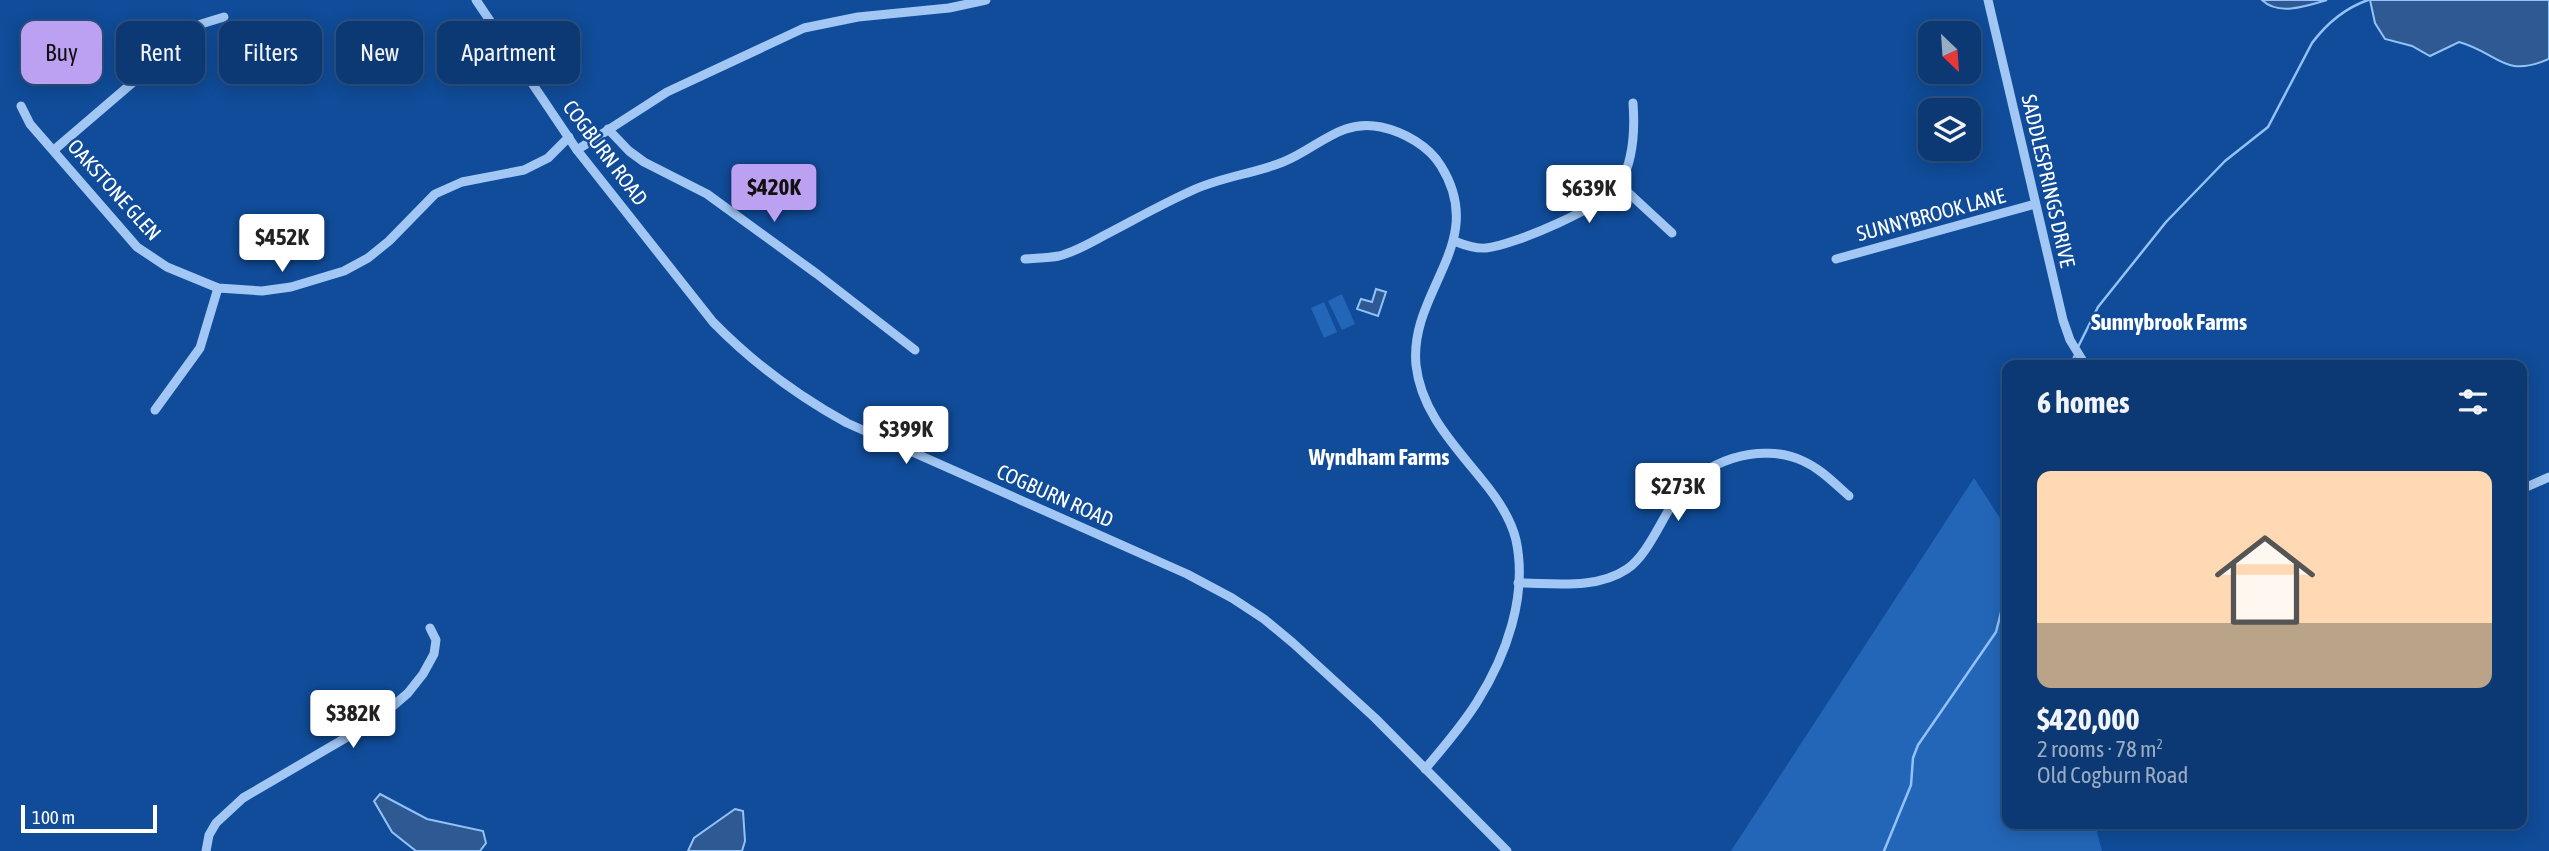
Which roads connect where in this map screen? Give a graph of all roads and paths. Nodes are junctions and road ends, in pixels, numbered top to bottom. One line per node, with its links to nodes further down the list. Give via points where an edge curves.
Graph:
1 (477, 0): 8 (street, COGBURN ROAD)
2 (986, 0): 7 (street, via 804,28 667,92)
3 (1988, 0): 12 (street, SADDLESPRINGS DRIVE)
4 (224, 17): 9 (street, via 201,24)
5 (1633, 103): 11 (street, via 1631,153)
6 (21, 106): 9 (street, OAKSTONE GLEN, via 30,124)
7 (608, 129): 10 (street); 18 (street, via 644,162 708,194)
8 (569, 137): 10 (street, COGBURN ROAD); 17 (street, OAKSTONE GLEN, via 548,158 524,170 462,182 435,194 389,241 344,271 278,289)
9 (54, 150): 17 (street, OAKSTONE GLEN, via 137,247 167,267)
10 (577, 150): 26 (street, COGBURN ROAD, via 713,323 771,373 847,423 1188,574 1232,598 1293,643)
11 (1619, 185): 13 (street); 14 (street, via 1584,211 1508,243 1483,249)
12 (2035, 204): 16 (street, SUNNYBROOK LANE); 19 (street, SADDLESPRINGS DRIVE, via 2063,320)
13 (1672, 233)
14 (1454, 241): 15 (street, via 1456,200 1438,162 1418,143 1394,131 1354,125 1282,163 1192,190 1079,248 1058,256); 24 (street, via 1419,324 1418,379 1433,416 1506,516 1516,541)
15 (1025, 259)
16 (1836, 259)
17 (218, 288): 20 (street, via 200,348)
18 (915, 350)
19 (2082, 360)
20 (155, 410)
21 (2549, 477): 22 (street)
22 (2527, 487)
23 (1849, 496): 24 (street, via 1817,468 1800,460 1770,453 1741,456 1713,467 1682,490 1628,569 1576,584)
24 (1518, 583): 26 (street, via 1511,629 1490,680 1461,726)
25 (430, 628): 27 (street, via 436,640 434,654 408,693 378,719 243,798 216,823)
26 (1425, 769): 28 (street, COGBURN ROAD)
27 (206, 851)
28 (1507, 851)

